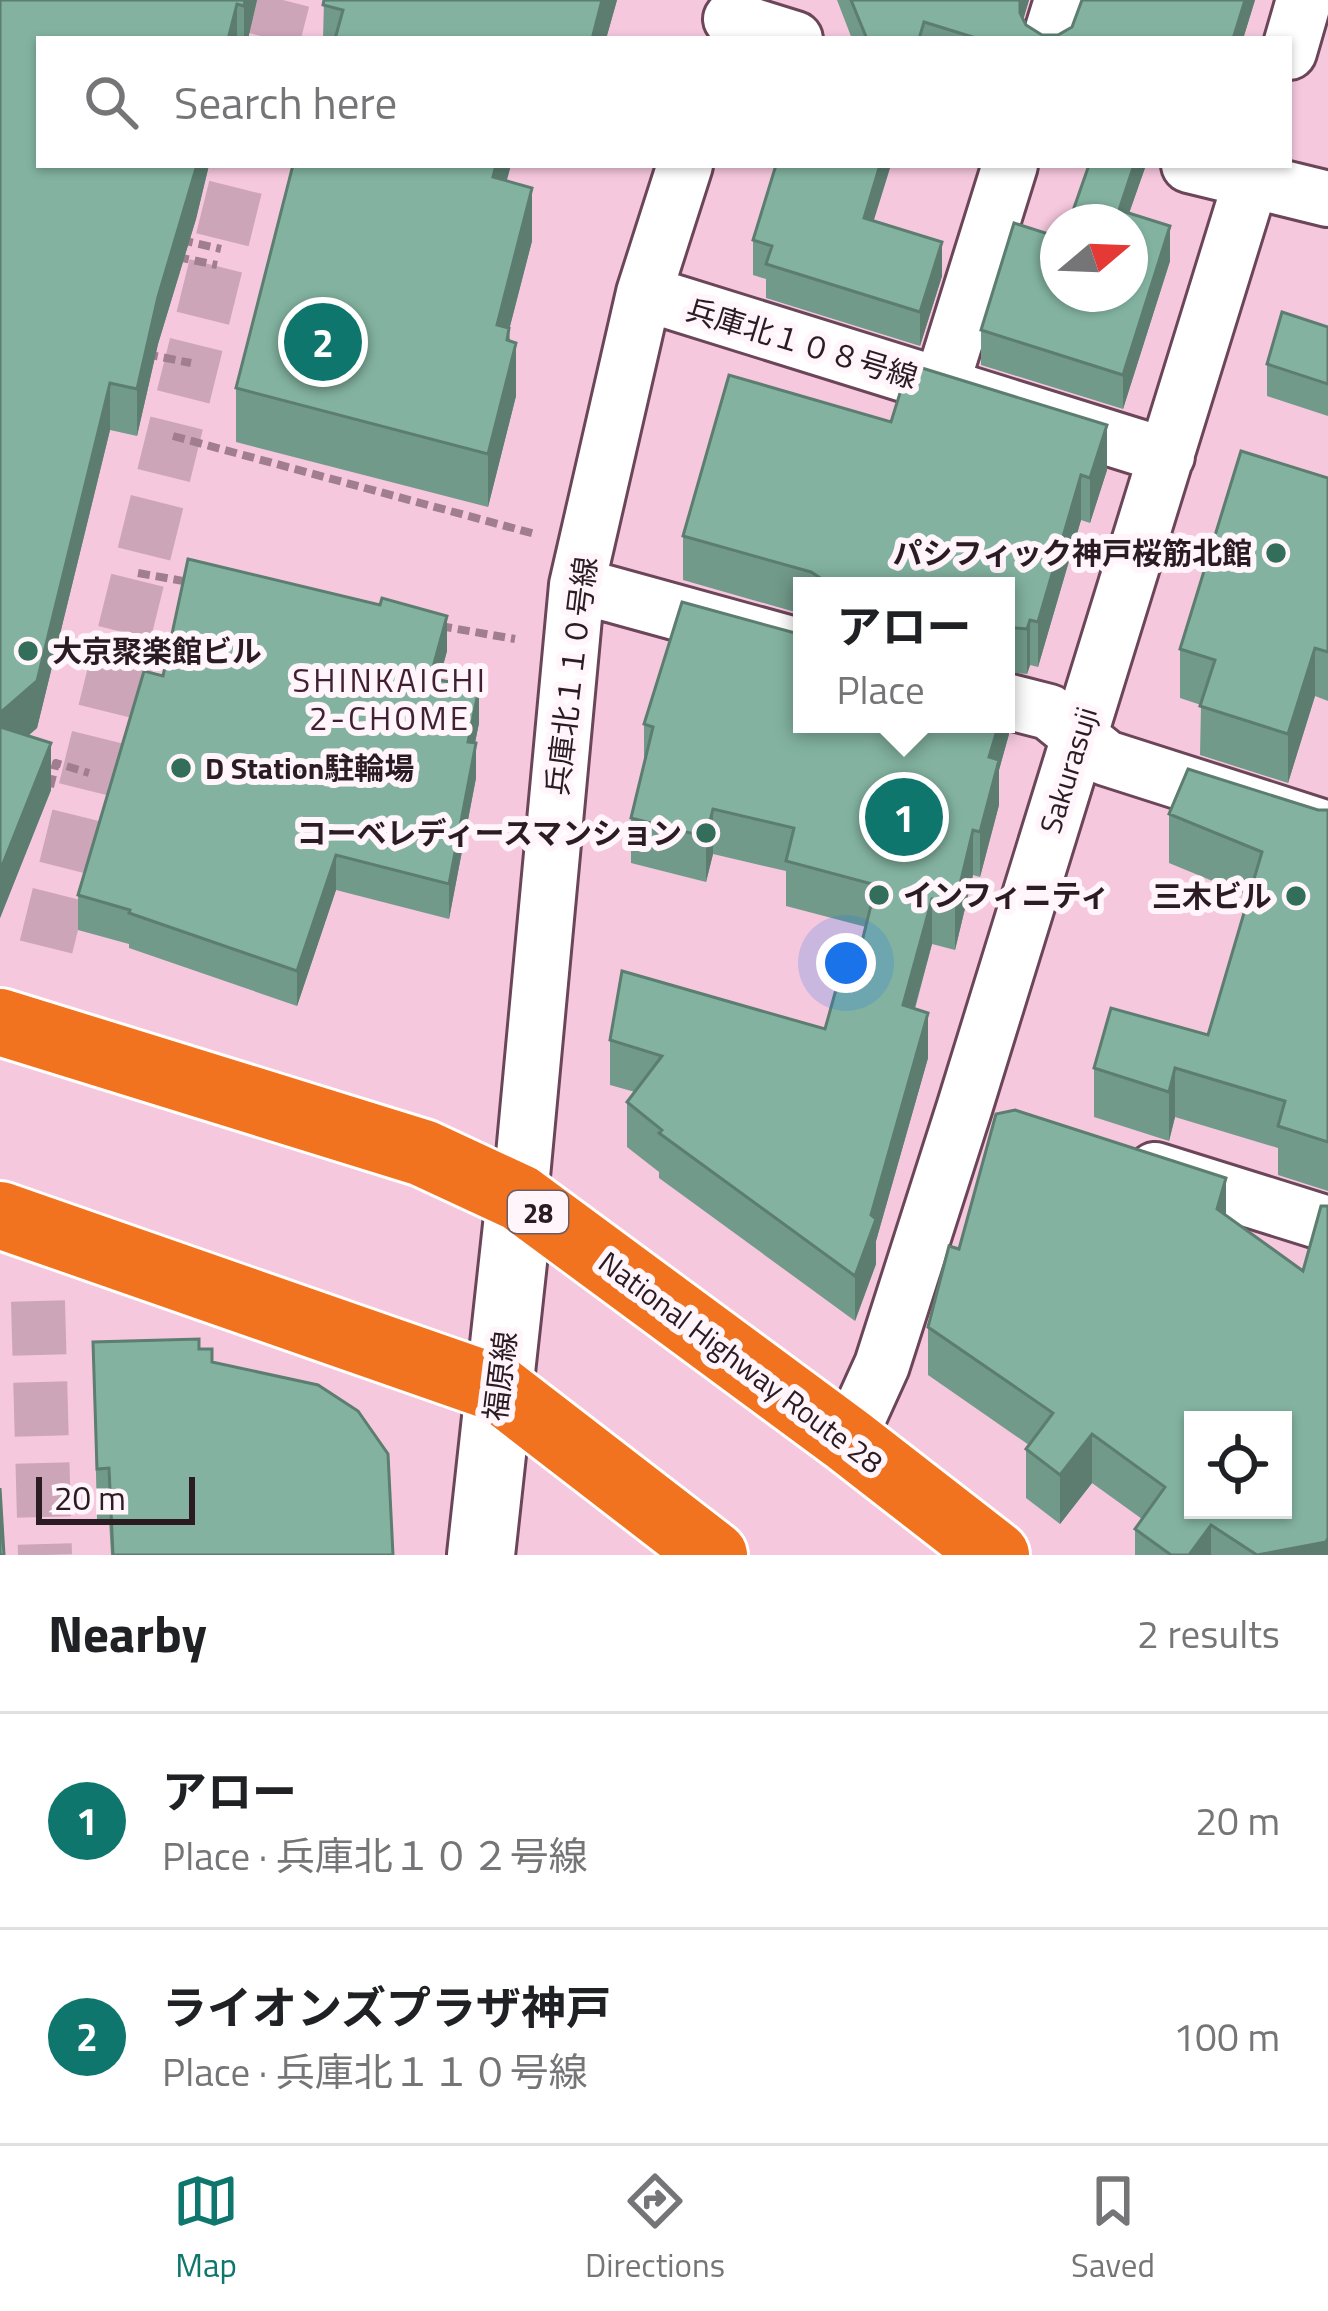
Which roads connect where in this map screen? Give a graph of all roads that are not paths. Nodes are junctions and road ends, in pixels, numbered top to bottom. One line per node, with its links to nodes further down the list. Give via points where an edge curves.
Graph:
1 (1062, 0): 5 (street)
2 (1304, 0): 6 (street)
3 (731, 20): 4 (street)
4 (785, 36)
5 (1051, 36)
6 (1292, 42)
7 (684, 168): 12 (street, 兵庫北１１０号線)
8 (1009, 168): 13 (street)
9 (1213, 168): 10 (street)
10 (1254, 173): 11 (street); 14 (street, Sakurasuji)
11 (1328, 200)
12 (644, 293): 13 (street, 兵庫北１０８号線); 15 (street, 兵庫北１１０号線)
13 (941, 386): 14 (street, 兵庫北１０８号線)
14 (1167, 456): 18 (street, Sakurasuji)
15 (577, 585): 16 (street); 22 (street, 兵庫北１１０号線)
16 (793, 645)
17 (1015, 703): 18 (street, via 1049,712)
18 (1078, 736): 19 (street, via 1106,758); 26 (street, Sakurasuji, via 988,1116)
19 (1328, 829)
20 (0, 1022): 22 (highway, National Highway Route 28 / 28, via 423,1153)
21 (1102, 1153): 24 (street)
22 (520, 1198): 25 (street, 福原線); 26 (highway, National Highway Route 28 / 28)
23 (0, 1214): 25 (highway)
24 (1328, 1225)
25 (499, 1389): 27 (street, 福原線); 28 (highway)
26 (848, 1440): 29 (highway, National Highway Route 28 / 28)
27 (481, 1555)
28 (714, 1555)
29 (997, 1555)

